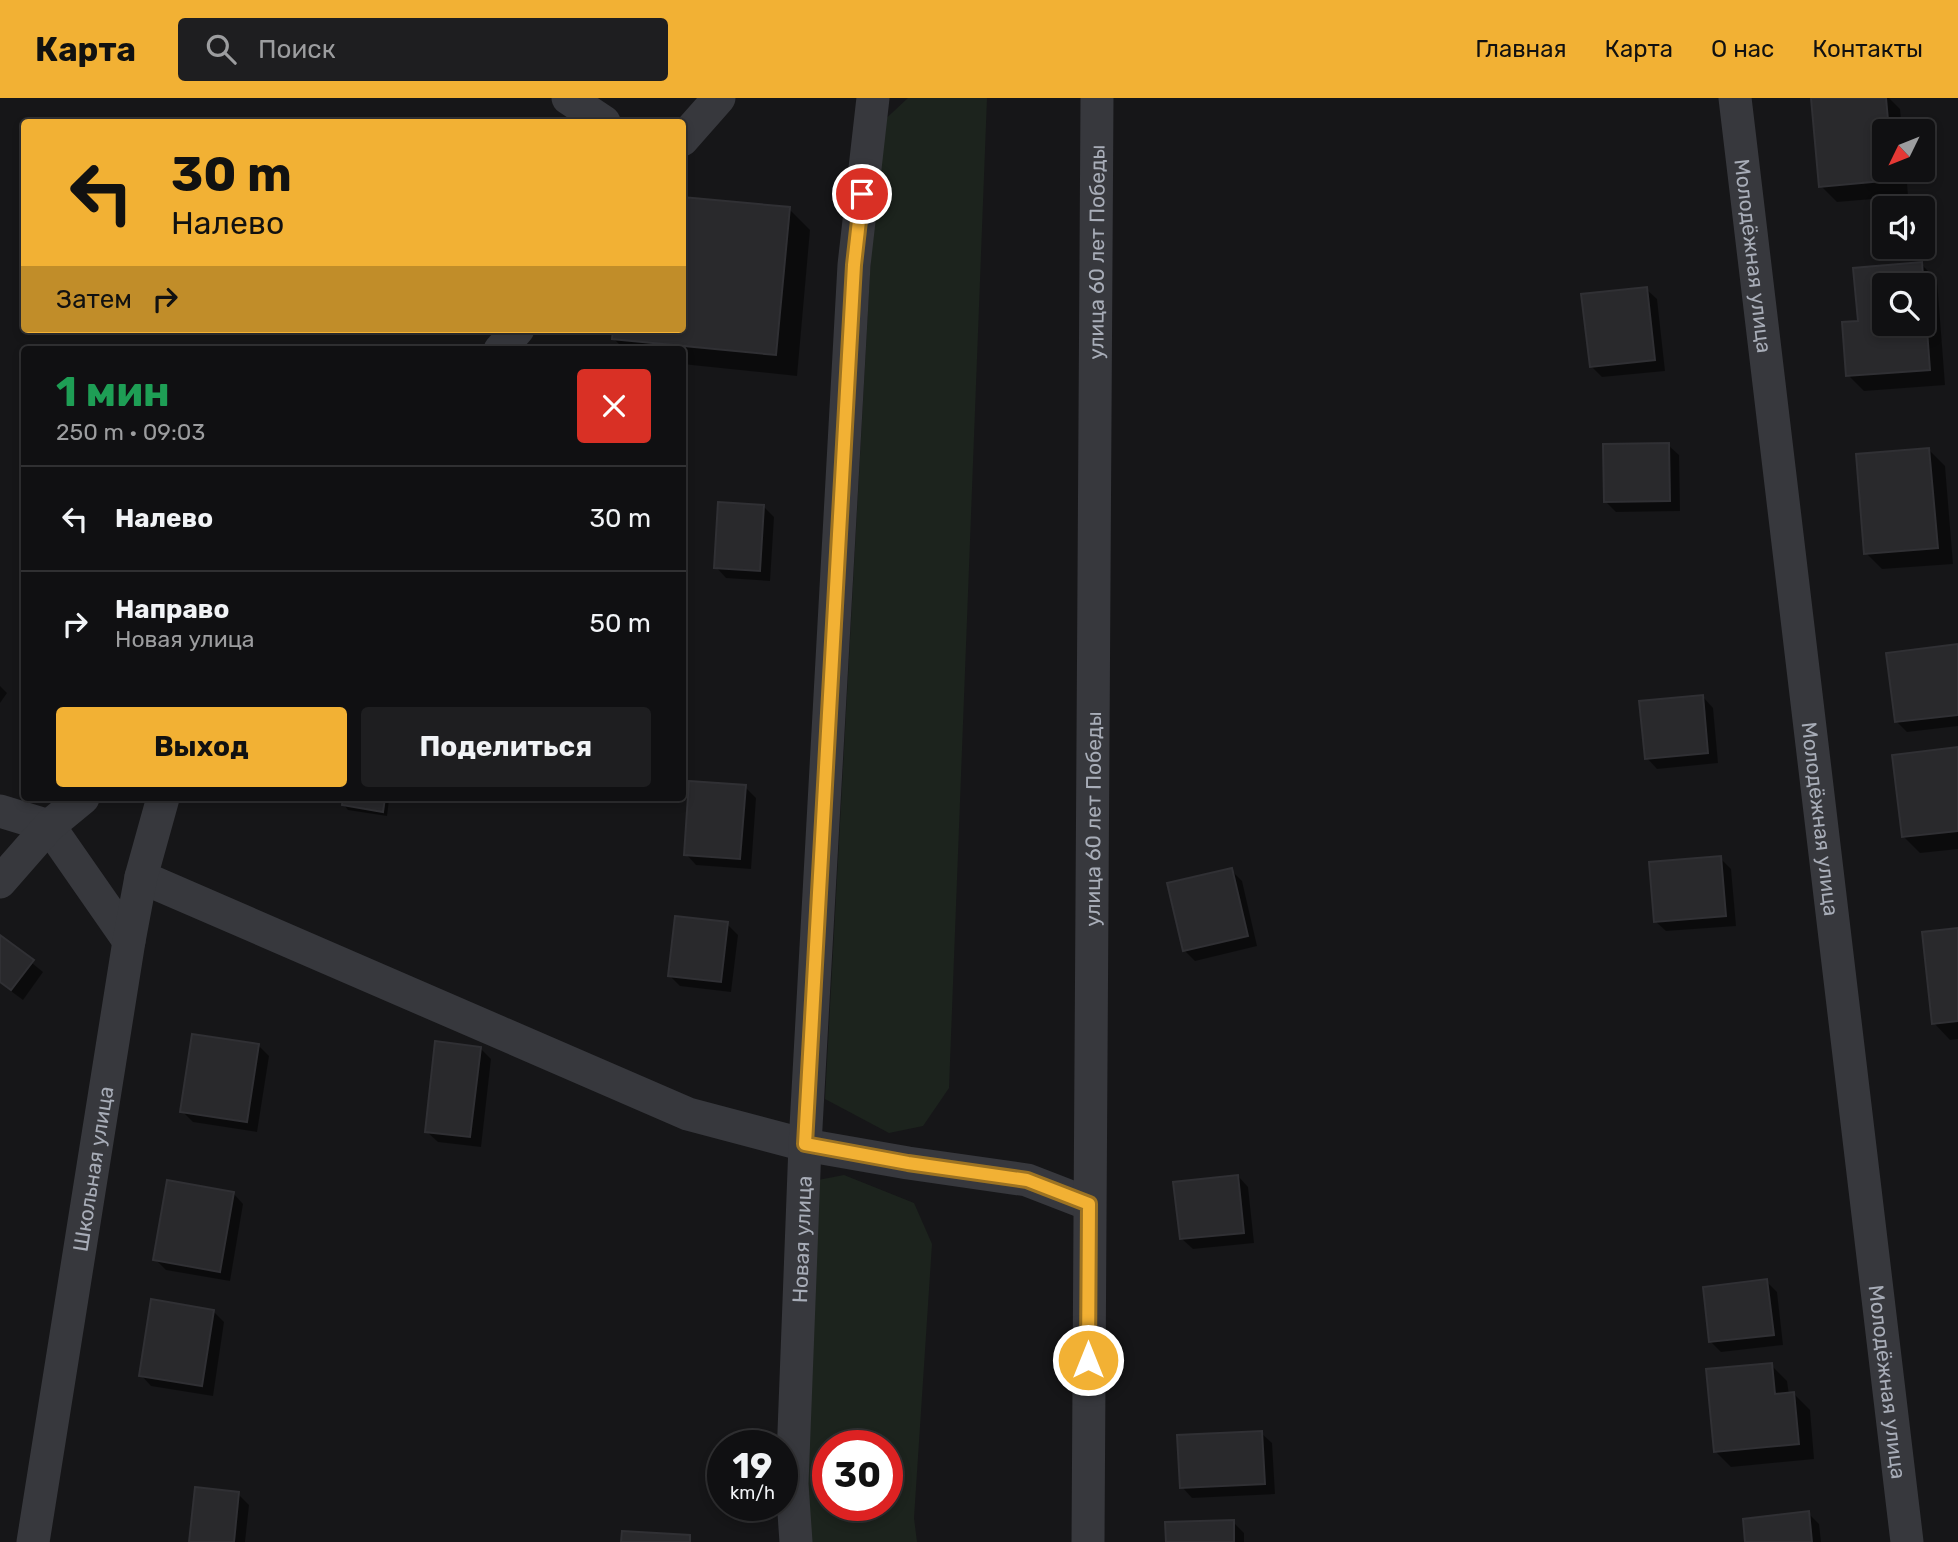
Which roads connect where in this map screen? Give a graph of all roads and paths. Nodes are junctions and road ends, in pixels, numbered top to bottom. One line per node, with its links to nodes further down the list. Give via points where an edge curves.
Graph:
1 (568, 98): 6 (street)
2 (719, 98): 7 (street)
3 (873, 98): 15 (street, Новая улица, via 854,265)
4 (1097, 98): 16 (street, улица 60 лет Победы)
5 (1735, 98): 20 (street, Молодёжная улица)
6 (600, 119)
7 (686, 135)
8 (79, 801): 11 (street)
9 (162, 801): 12 (street, Школьная улица)
10 (0, 811): 11 (street)
11 (49, 826): 13 (street); 14 (street)
12 (141, 877): 14 (street, Школьная улица); 15 (street, via 688,1114)
13 (0, 882)
14 (129, 941): 17 (street, Школьная улица)
15 (805, 1144): 16 (street, via 1027,1180); 18 (street, Новая улица, via 792,1483)
16 (1089, 1204): 19 (street, улица 60 лет Победы)
17 (33, 1542)
18 (796, 1542)
19 (1088, 1542)
20 (1907, 1542)

